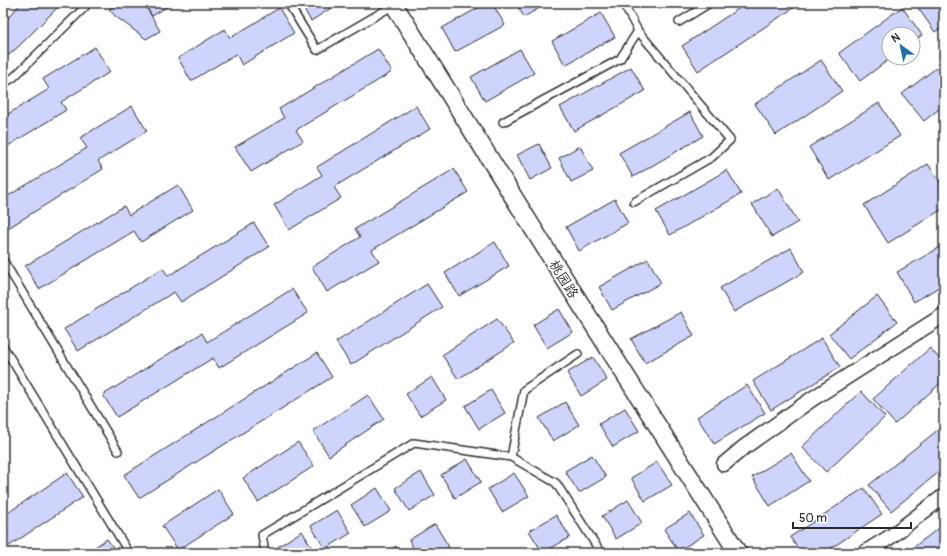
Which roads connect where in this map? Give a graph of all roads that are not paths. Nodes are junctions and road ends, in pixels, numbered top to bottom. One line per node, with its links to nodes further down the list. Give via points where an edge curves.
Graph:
1 (288, 3): 5 (lane, via 317,50)
2 (623, 3): 7 (lane)
3 (710, 3): 6 (lane)
4 (85, 4): 8 (lane, via 14,77)
5 (394, 4): 22 (street, 桃园路)
6 (679, 22)
7 (638, 30): 9 (lane, via 620,59); 10 (lane, via 730,140 712,157)
8 (3, 84)
9 (503, 122)
10 (634, 202)
11 (3, 260): 15 (lane)
12 (944, 315): 17 (street, via 812,399)
13 (3, 346): 19 (lane)
14 (578, 354): 16 (lane, via 524,390)
15 (118, 451)
16 (511, 457): 20 (lane, via 414,443 262,535); 21 (lane, via 556,483)
17 (724, 464)
18 (944, 496): 23 (street, via 890,537)
19 (129, 553)
20 (265, 553)
21 (601, 553)
22 (738, 553)
23 (864, 553)

